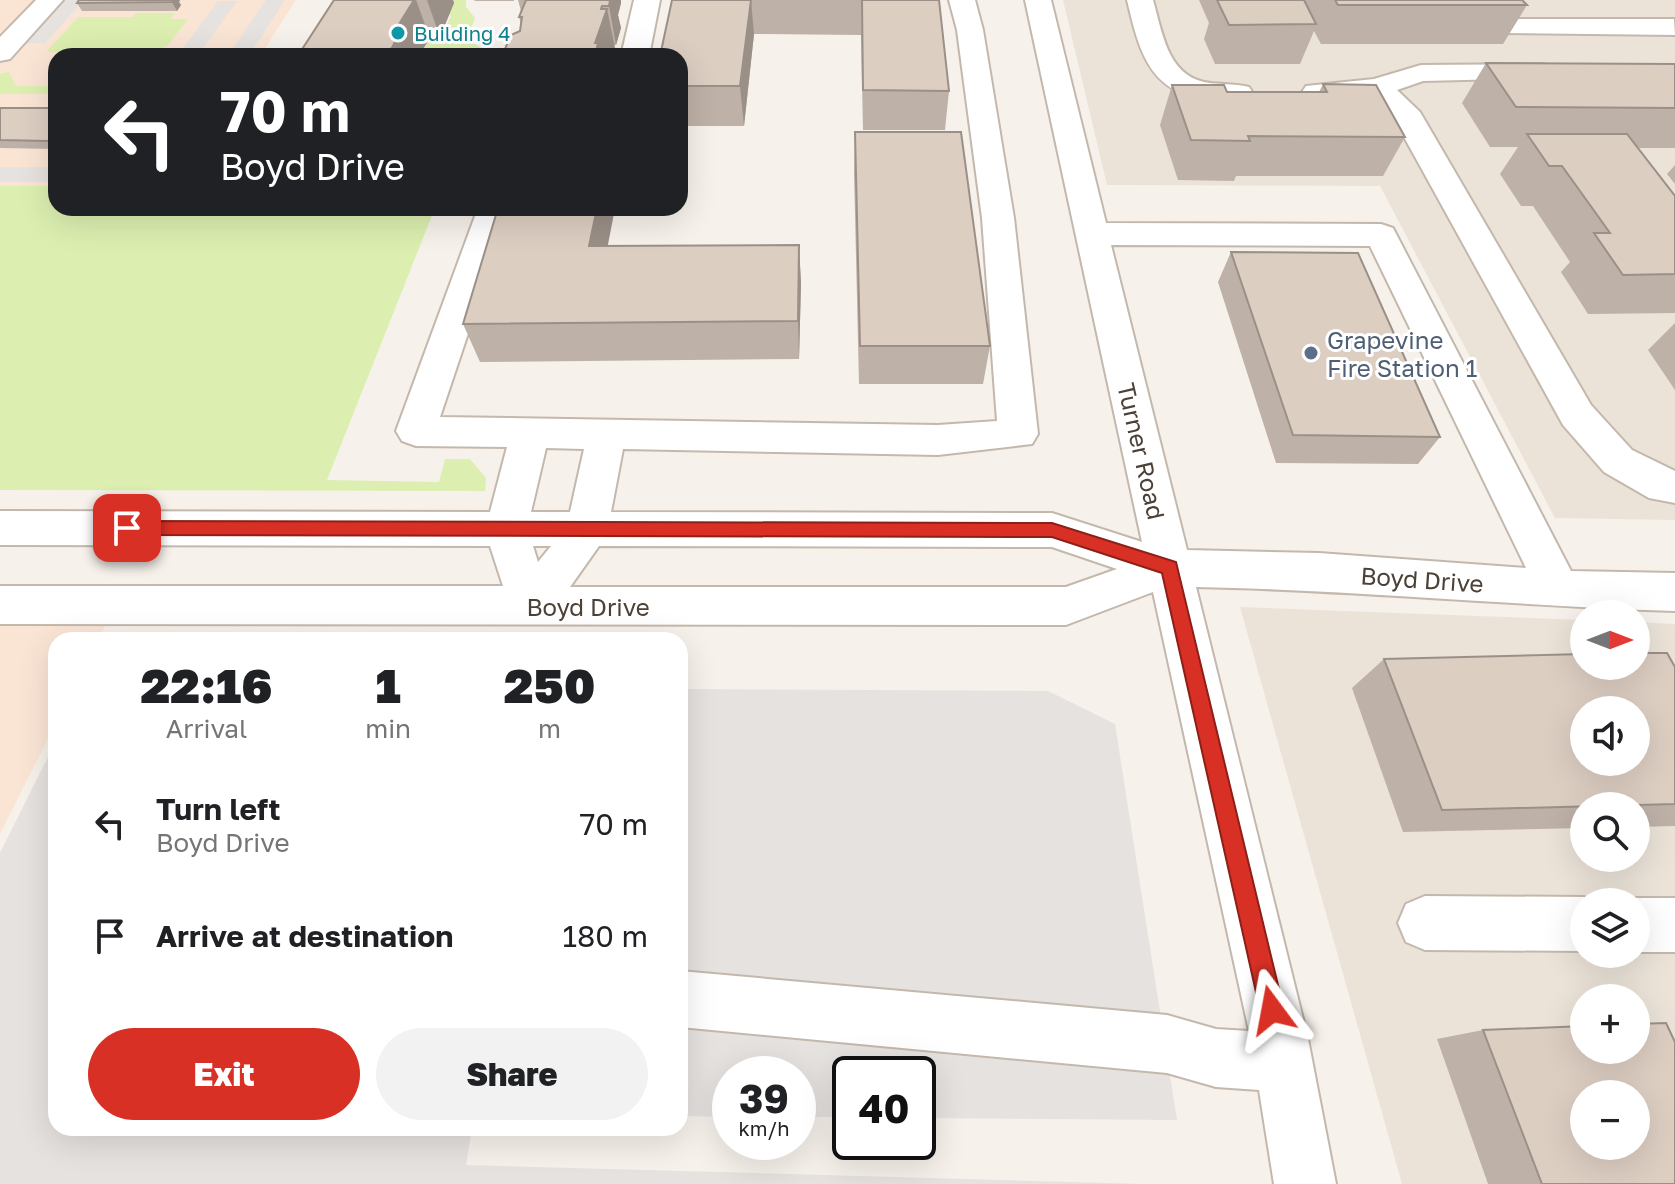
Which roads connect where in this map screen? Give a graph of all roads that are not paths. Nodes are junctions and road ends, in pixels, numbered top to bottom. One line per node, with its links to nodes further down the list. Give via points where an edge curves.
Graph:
1 (50, 0): 10 (street)
2 (647, 0): 9 (street)
3 (962, 0): 16 (street, via 998,218 1018,434 938,440)
4 (1038, 0): 14 (street, Turner Road)
5 (1140, 0): 12 (street, via 1156,61 1176,83 1209,93)
6 (1648, 0): 8 (street)
7 (1514, 27): 8 (street)
8 (1674, 28)
9 (637, 48)
10 (0, 53)
11 (1570, 72): 12 (street, via 1421,73)
12 (1377, 87): 17 (street, via 1405,112 1577,415 1618,461 1663,487)
13 (491, 216): 15 (street, via 416,431)
14 (1092, 234): 21 (street, Turner Road); 22 (street, via 1381,235)
15 (530, 434): 16 (street); 19 (street)
16 (606, 436): 20 (street)
17 (1675, 487)
18 (0, 528): 19 (street, Boyd Drive)
19 (506, 530): 20 (street, Boyd Drive); 25 (street)
20 (587, 530): 21 (street, Boyd Drive, via 1052,530); 25 (street)
21 (1169, 568): 22 (street, Boyd Drive, via 1319,571); 25 (street, Boyd Drive, via 1066,606); 29 (street, Turner Road)
22 (1558, 589): 23 (street, Boyd Drive)
23 (1675, 592)
24 (0, 605): 25 (street, Boyd Drive)
25 (531, 606)
26 (1425, 923): 27 (street)
27 (1570, 924)
28 (688, 1000): 29 (street, via 1167,1044 1216,1058)
29 (1283, 1063): 30 (street, Turner Road)
30 (1305, 1184)

